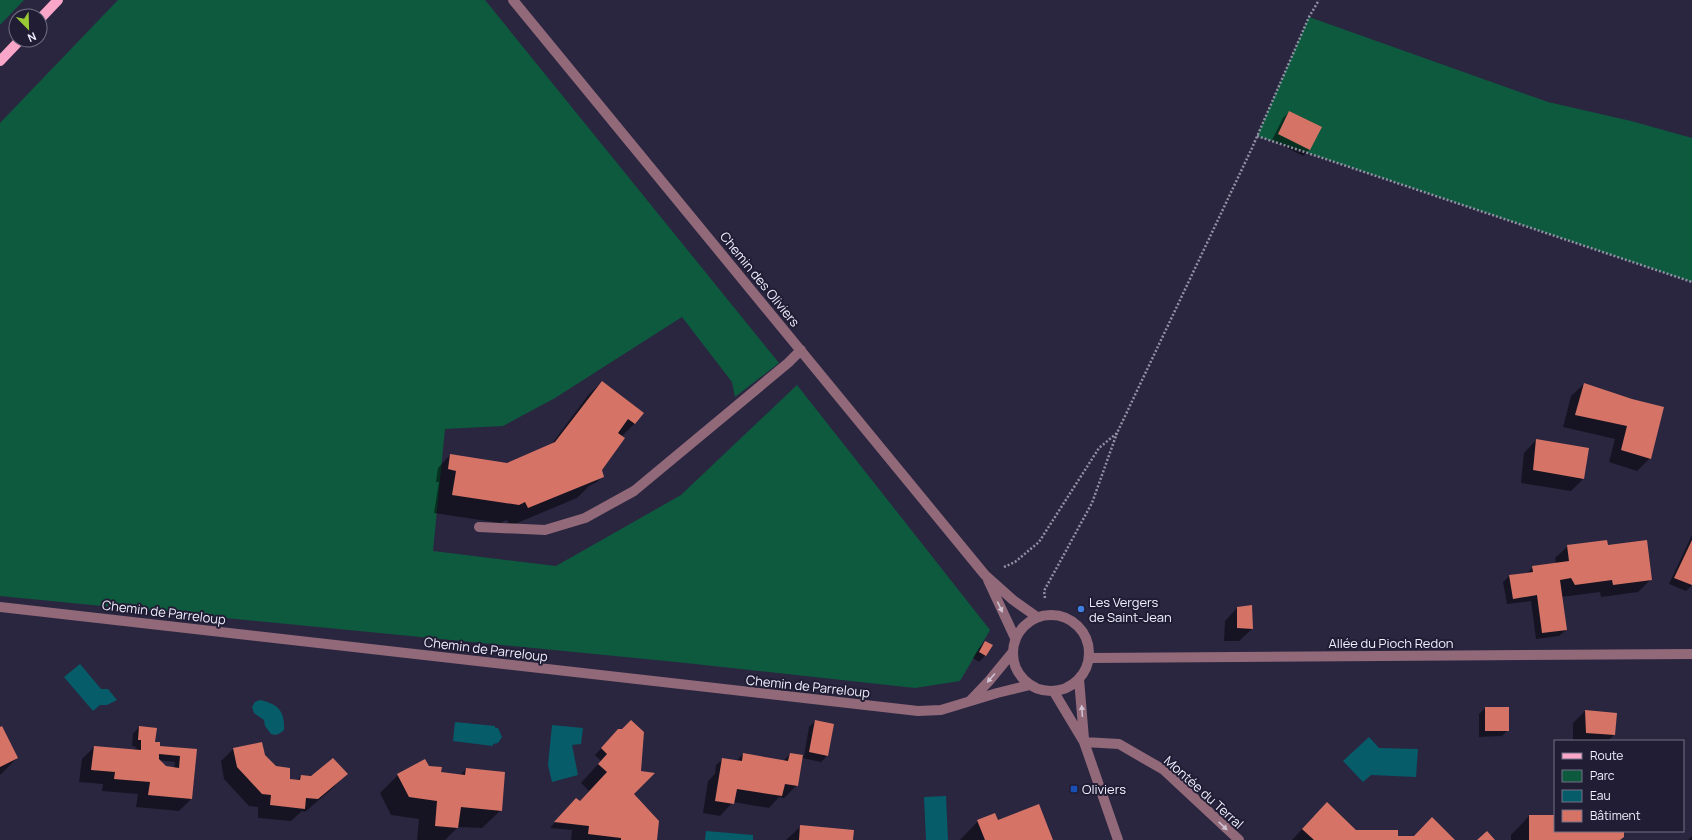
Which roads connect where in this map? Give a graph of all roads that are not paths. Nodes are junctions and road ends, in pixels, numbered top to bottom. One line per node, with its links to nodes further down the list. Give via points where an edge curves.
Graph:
1 (58, 0): 3 (main road)
2 (513, 0): 6 (street, Chemin des Oliviers)
3 (48, 11)
4 (12, 48): 5 (main road)
5 (0, 61)
6 (801, 350): 7 (street, via 788,364 634,491 585,518 545,530); 8 (street, Chemin des Oliviers)
7 (480, 527)
8 (985, 575): 10 (street, Chemin des Oliviers, via 1013,600); 11 (street, Chemin des Oliviers, one-way to 11)
9 (0, 607): 18 (street, Chemin de Parreloup, via 918,712 942,710)
10 (1041, 616): 11 (street, via 1028,622); 14 (street, via 1057,615 1069,618 1078,626 1087,641)
11 (1016, 638): 12 (street)
12 (1012, 653): 16 (street, via 1014,666 1020,677); 18 (street, Chemin de Parreloup, one-way to 18)
13 (1692, 654): 14 (street, Allée du Pioch Redon)
14 (1090, 658): 15 (street)
15 (1080, 679): 17 (street, via 1072,686); 19 (street, one-way to 15)
16 (1030, 686): 17 (street); 18 (street, Chemin de Parreloup)
17 (1054, 692): 19 (street)
18 (968, 702)
19 (1084, 742): 20 (street); 21 (street, Montée du Terral, one-way to 21, via 1119,744 1164,770)
20 (1118, 840)
21 (1239, 840)

